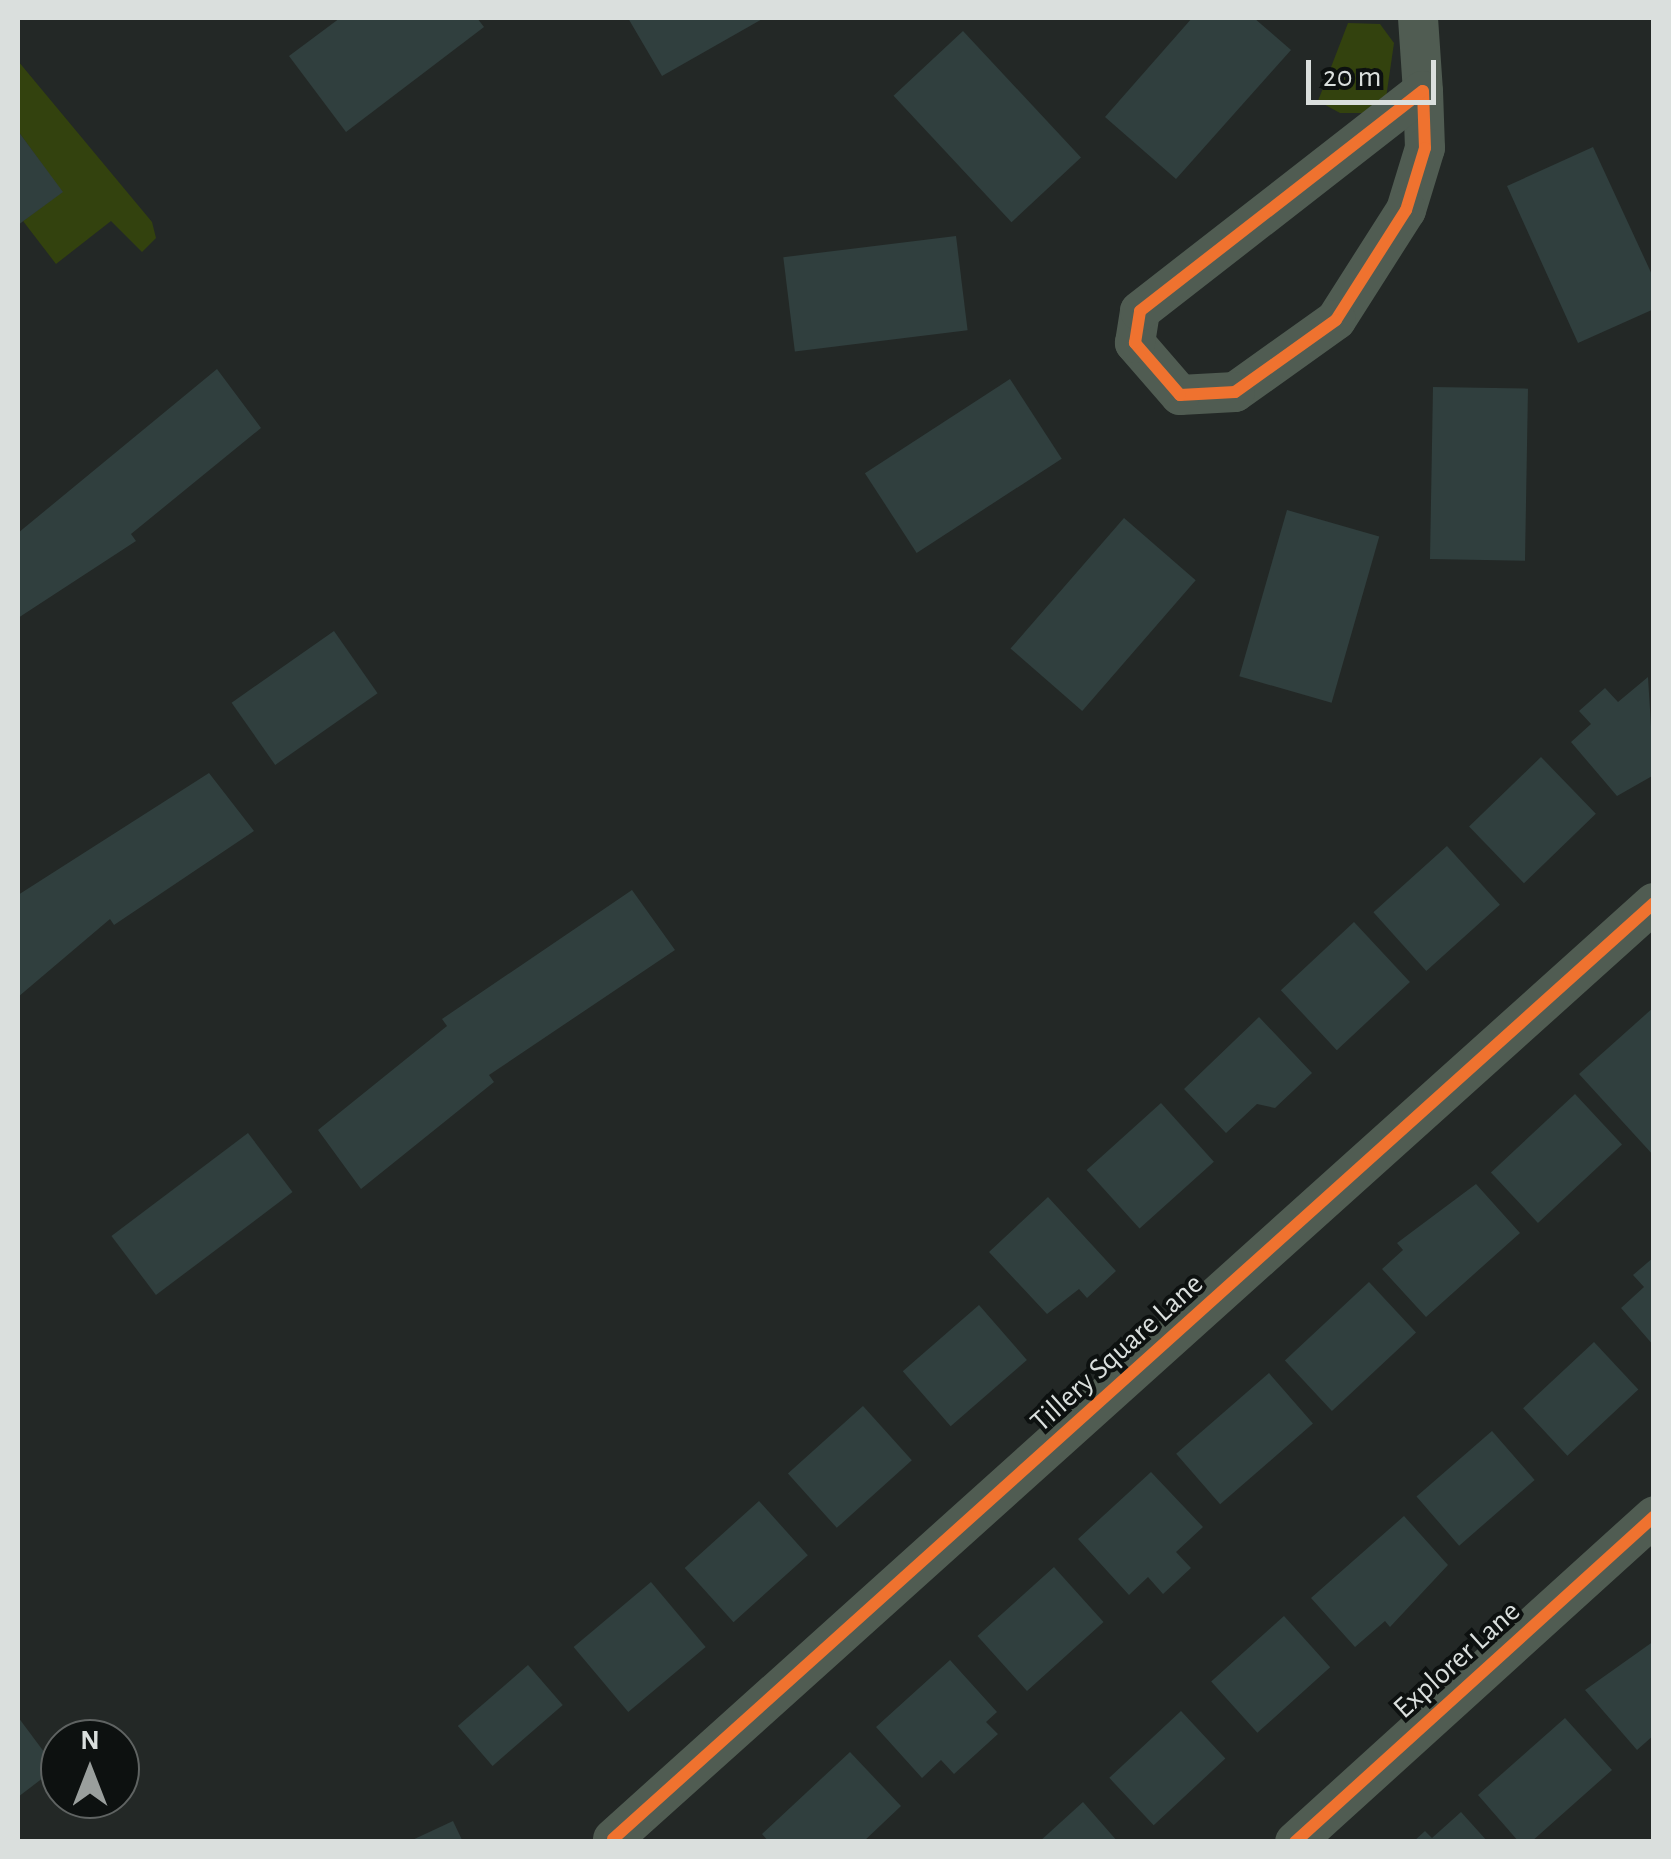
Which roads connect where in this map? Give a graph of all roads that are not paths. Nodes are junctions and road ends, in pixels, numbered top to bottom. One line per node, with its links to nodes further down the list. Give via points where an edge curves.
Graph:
1 (1418, 18): 2 (street)
2 (1423, 91): 2 (street, via 1425,148 1406,210 1336,320 1235,392 1180,395 1135,344 1140,311)
3 (1654, 904): 5 (street, Tillery Square Lane)
4 (1654, 1516): 6 (street, Explorer Lane)
5 (613, 1839)
6 (1295, 1842)

